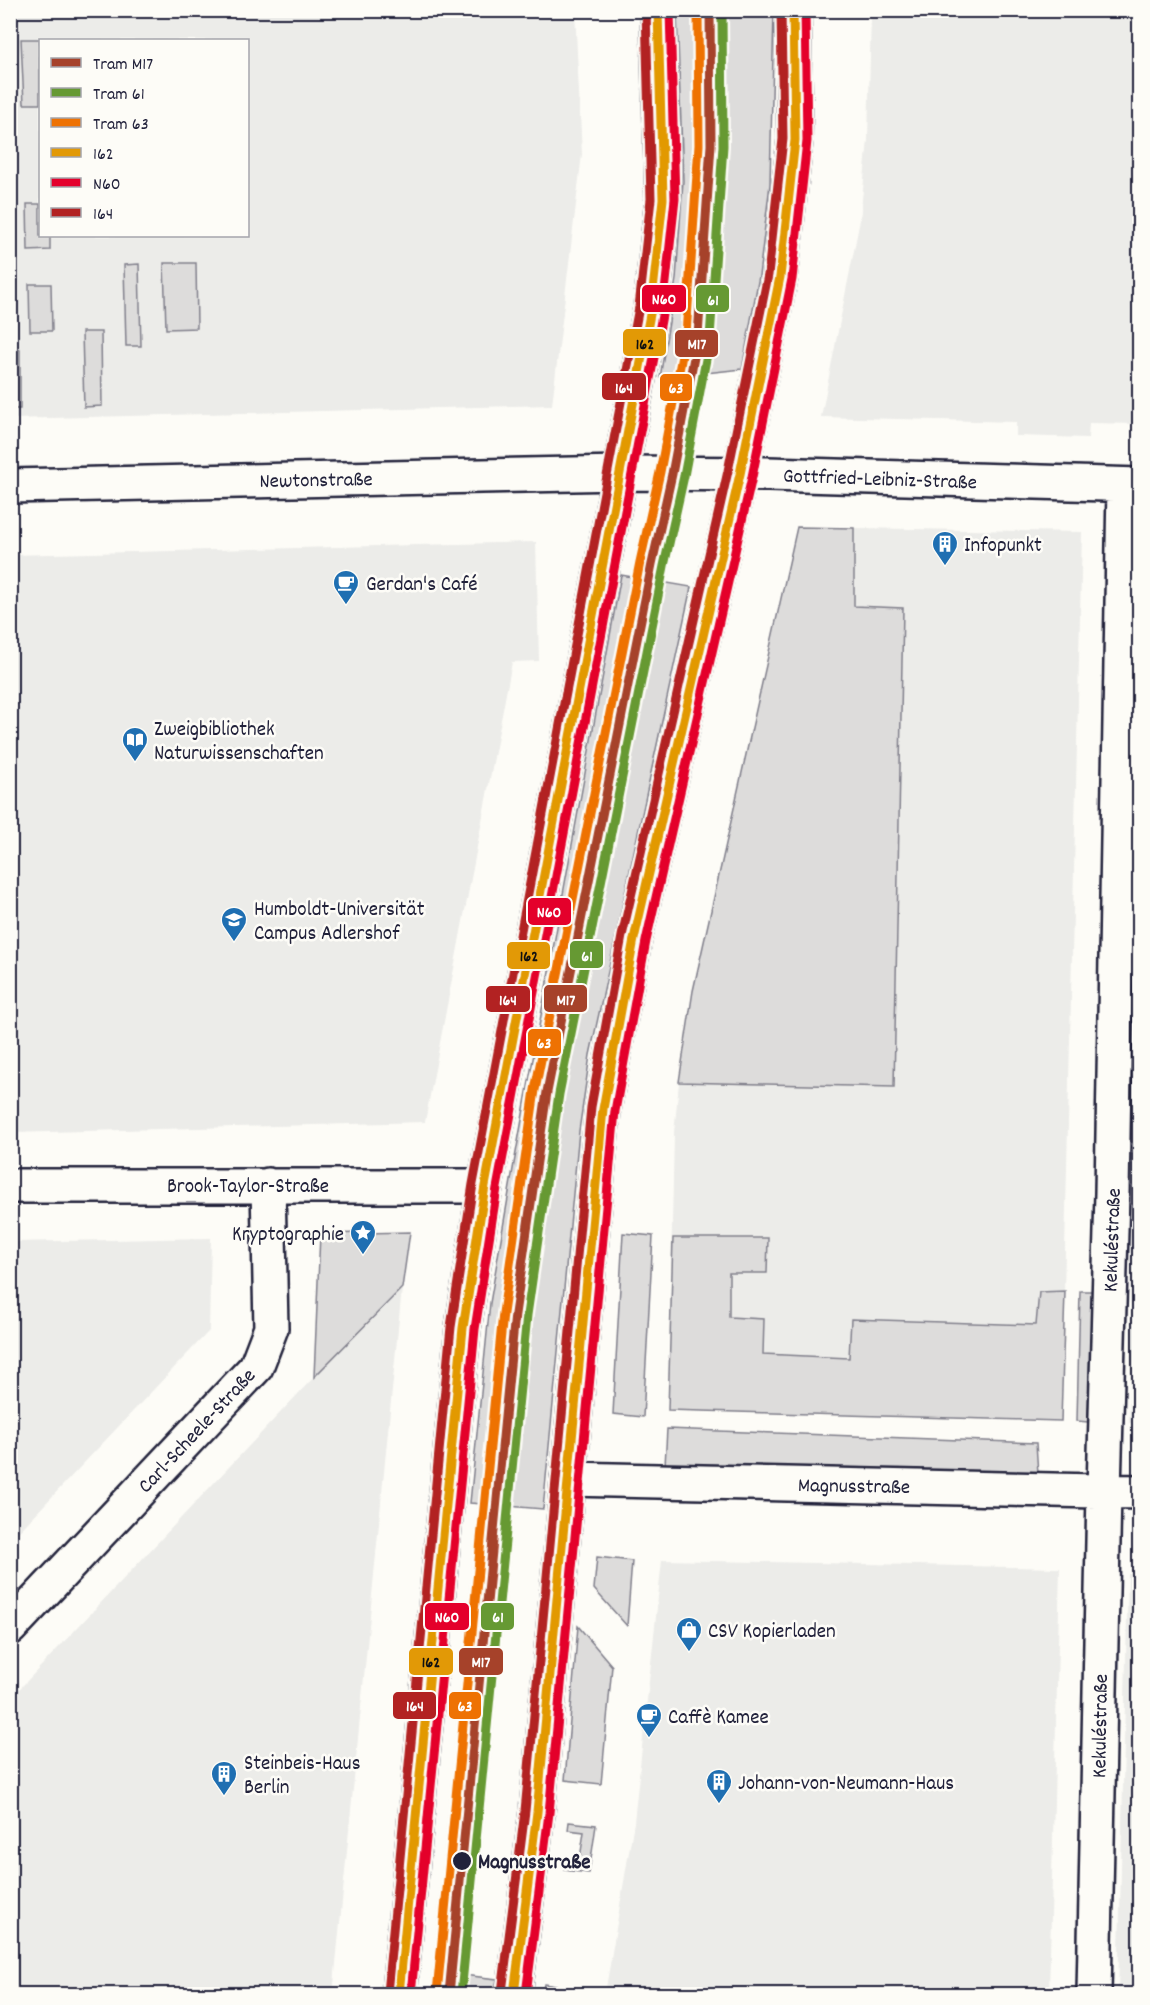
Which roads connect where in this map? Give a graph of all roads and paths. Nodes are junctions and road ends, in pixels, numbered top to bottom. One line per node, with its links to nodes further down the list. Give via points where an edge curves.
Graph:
1 (658, 10): 3 (street, via 663,200 651,309)
2 (793, 10): 4 (street, via 795,140 780,277)
3 (621, 473): 4 (street, Gottfried-Leibniz-Straße); 6 (street, Newtonstraße); 9 (street)
4 (740, 474): 5 (street, Gottfried-Leibniz-Straße); 10 (street, via 633,939 603,1109)
5 (1132, 485): 11 (street, Kekuléstraße)
6 (10, 486)
7 (268, 1185): 8 (street, Brook-Taylor-Straße); 9 (street, Brook-Taylor-Straße); 13 (street, Carl-Scheele-Straße, via 271,1328 256,1367)
8 (10, 1186)
9 (485, 1186): 14 (street, via 463,1328)
10 (568, 1479): 11 (street, Magnusstraße); 15 (street, via 537,1812)
11 (1104, 1491): 12 (street, Magnusstraße); 16 (street, Kekuléstraße)
12 (1140, 1492)
13 (10, 1628)
14 (399, 1995)
15 (514, 1995)
16 (1094, 1995)

